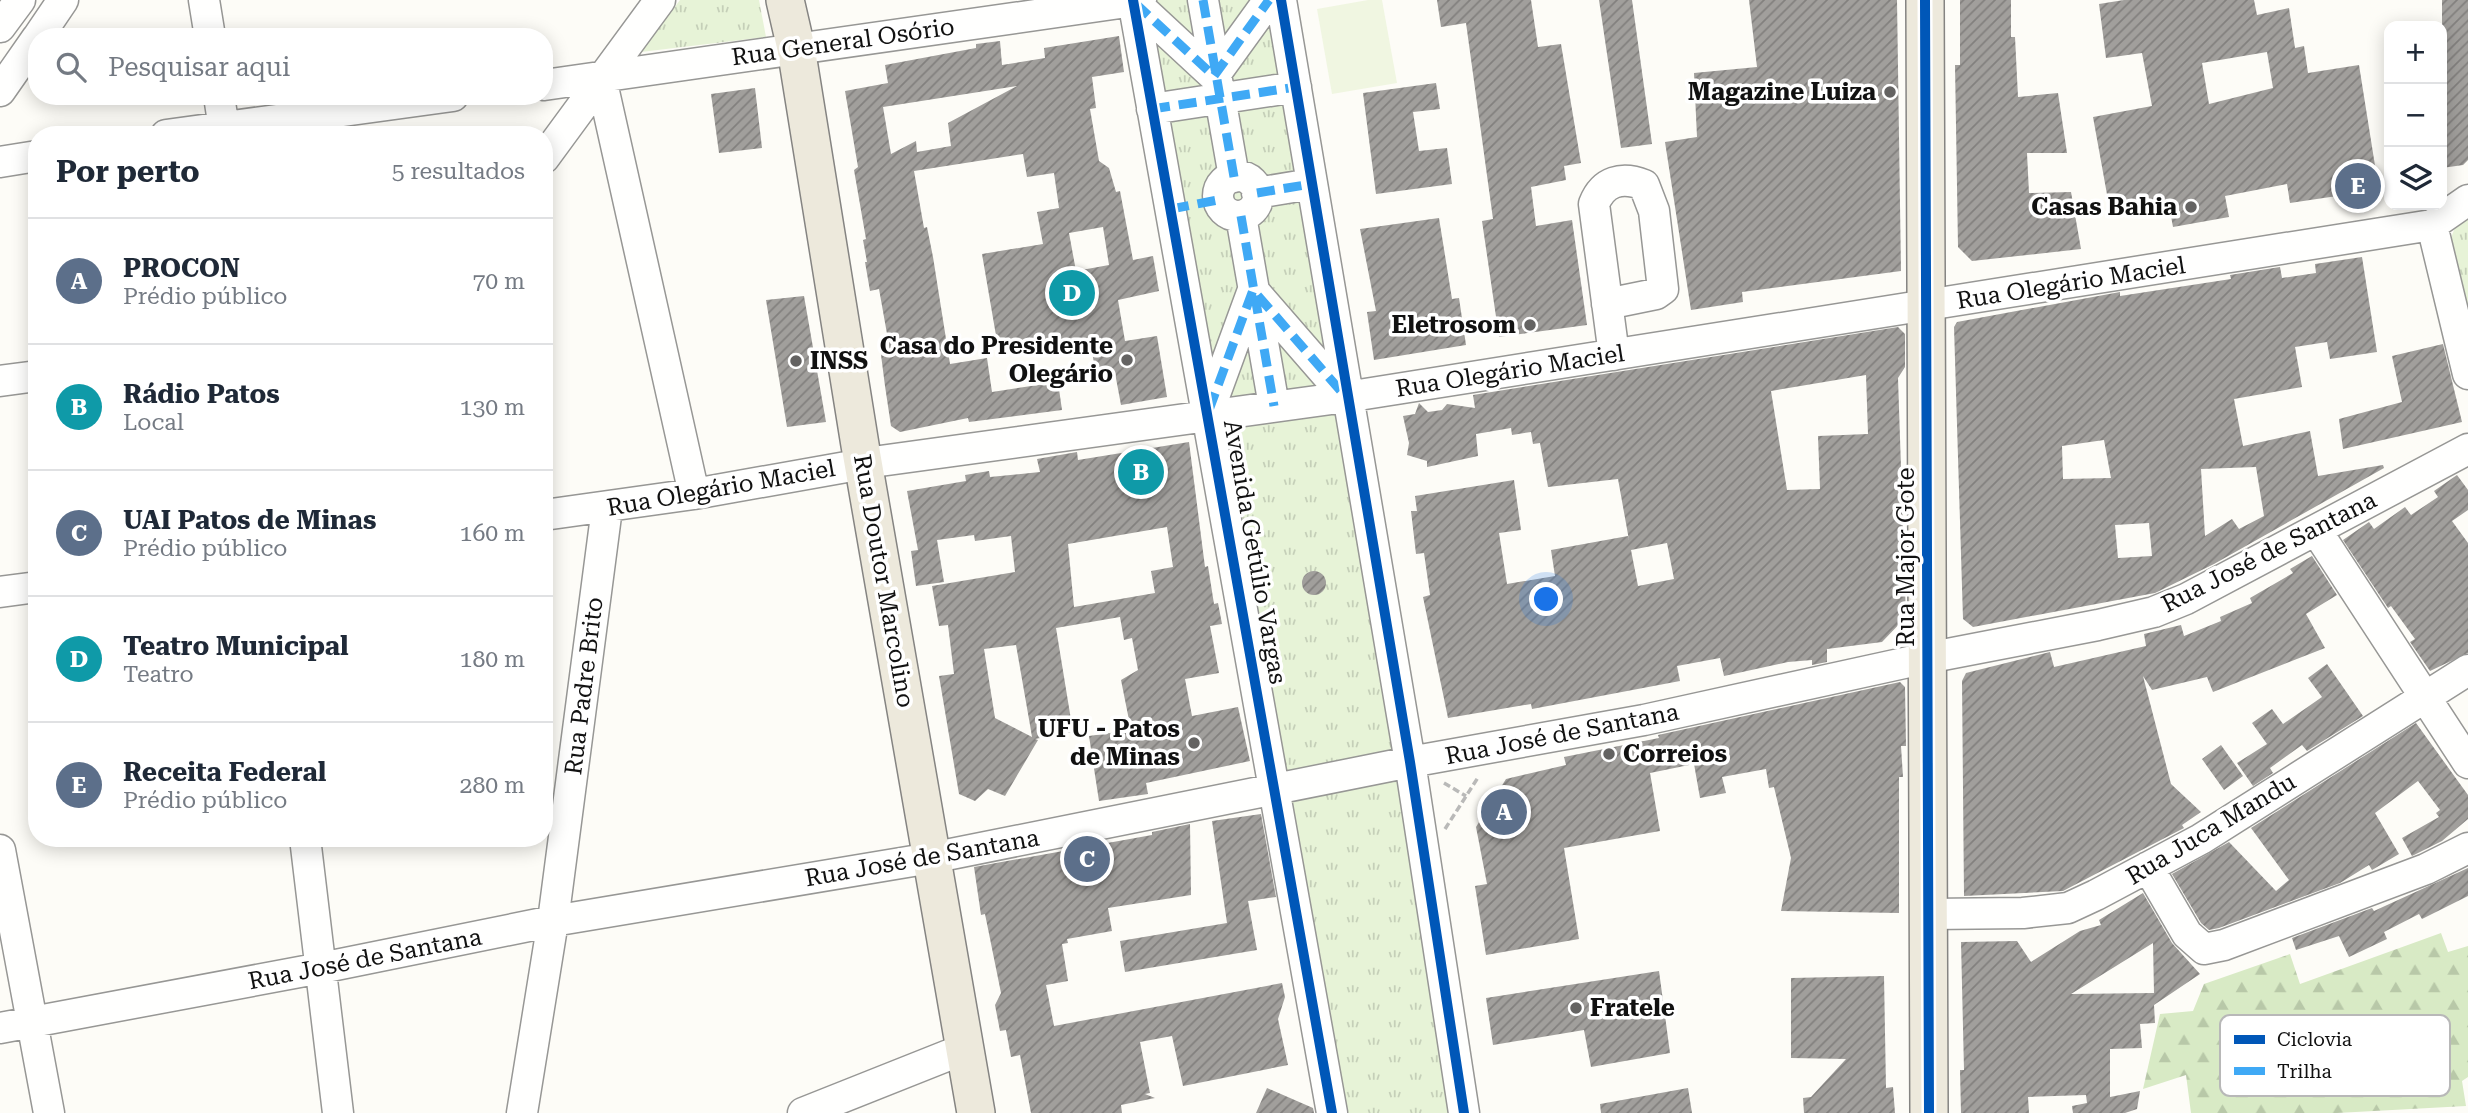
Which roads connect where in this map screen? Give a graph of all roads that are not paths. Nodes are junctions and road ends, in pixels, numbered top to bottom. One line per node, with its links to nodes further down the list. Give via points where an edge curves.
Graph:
1 (20, 0): 12 (street)
2 (63, 0): 13 (street)
3 (204, 0): 14 (street)
4 (660, 0): 17 (street)
5 (785, 0): 15 (main road, Rua Doutor Marcolino)
6 (1133, 0): 7 (street, Rua General Osório); 15 (street, Rua General Osório); 20 (street); 23 (street, Avenida Getúlio Vargas)
7 (1142, 0)
8 (1203, 0): 20 (street)
9 (1269, 0): 20 (street)
10 (1281, 0): 19 (street)
11 (1925, 0): 36 (main road, Rua Major Gote)
12 (0, 27)
13 (43, 28)
14 (209, 28)
15 (796, 48): 17 (street, Rua General Osório); 45 (main road, Rua Doutor Marcolino)
16 (28, 50): 21 (street)
17 (601, 78): 18 (street, Rua General Osório); 26 (street); 46 (street)
18 (553, 84)
19 (1296, 87): 20 (street); 29 (street)
20 (1216, 88): 23 (street); 30 (street)
21 (0, 91)
22 (363, 105): 24 (street)
23 (1152, 109): 32 (street, Avenida Getúlio Vargas)
24 (223, 119): 25 (street)
25 (198, 126)
26 (553, 145)
27 (28, 157): 28 (street)
28 (0, 162)
29 (1311, 184): 30 (street); 41 (street)
30 (1237, 196): 32 (street); 34 (street)
31 (2468, 200): 33 (street, Rua Olegário Maciel)
32 (1171, 209): 43 (street, Avenida Getúlio Vargas)
33 (2432, 225): 36 (street, Rua Olegário Maciel); 38 (street)
34 (1253, 290): 41 (street); 42 (street); 43 (street)
35 (1607, 304): 37 (street)
36 (1926, 307): 37 (street, Rua Olegário Maciel); 52 (main road, Rua Major Gote)
37 (1614, 355): 41 (street, Rua Olegário Maciel)
38 (2468, 373)
39 (28, 377): 40 (street)
40 (0, 381)
41 (1346, 397): 42 (street, Rua Olegário Maciel); 55 (street)
42 (1274, 405): 43 (street, Rua Olegário Maciel)
43 (1208, 413): 45 (street, Rua Olegário Maciel); 57 (street, Avenida Getúlio Vargas)
44 (2468, 449): 49 (street, Rua José de Santana)
45 (864, 463): 46 (street, Rua Olegário Maciel); 61 (main road, Rua Doutor Marcolino)
46 (694, 494): 47 (street, Rua Olegário Maciel)
47 (607, 508): 48 (street, Rua Olegário Maciel); 64 (street, Rua Padre Brito)
48 (553, 514)
49 (2316, 530): 52 (street, Rua José de Santana, via 2154,612); 54 (street)
50 (28, 587): 51 (street)
51 (0, 592)
52 (1927, 658): 55 (street, Rua José de Santana, via 1644,720); 63 (main road, Rua Major Gote)
53 (2468, 670): 54 (street, Rua Juca Mandu)
54 (2424, 697): 56 (street); 62 (street, Rua Juca Mandu, via 2201,839)
55 (1410, 762): 57 (street, Rua José de Santana); 75 (street)
56 (2468, 763)
57 (1276, 790): 61 (street, Rua José de Santana); 74 (street, Avenida Getúlio Vargas)
58 (306, 847): 65 (street)
59 (2468, 848): 62 (street, via 2375,889 2204,949 2187,934)
60 (0, 850): 66 (street)
61 (931, 858): 64 (street, Rua José de Santana); 68 (main road, Rua Doutor Marcolino)
62 (2148, 867): 63 (street, Rua Juca Mandu, via 2068,908)
63 (1930, 914): 76 (main road, Rua Major Gote)
64 (553, 921): 65 (street, Rua José de Santana); 71 (street, Rua Padre Brito)
65 (321, 968): 66 (street, Rua José de Santana); 70 (street)
66 (32, 1022): 67 (street, Rua José de Santana); 69 (street)
67 (0, 1027)
68 (964, 1049): 72 (street); 73 (main road, Rua Doutor Marcolino)
69 (50, 1113)
70 (338, 1113)
71 (522, 1113)
72 (803, 1113)
73 (976, 1113)
74 (1332, 1113)
75 (1464, 1113)
76 (1929, 1113)

